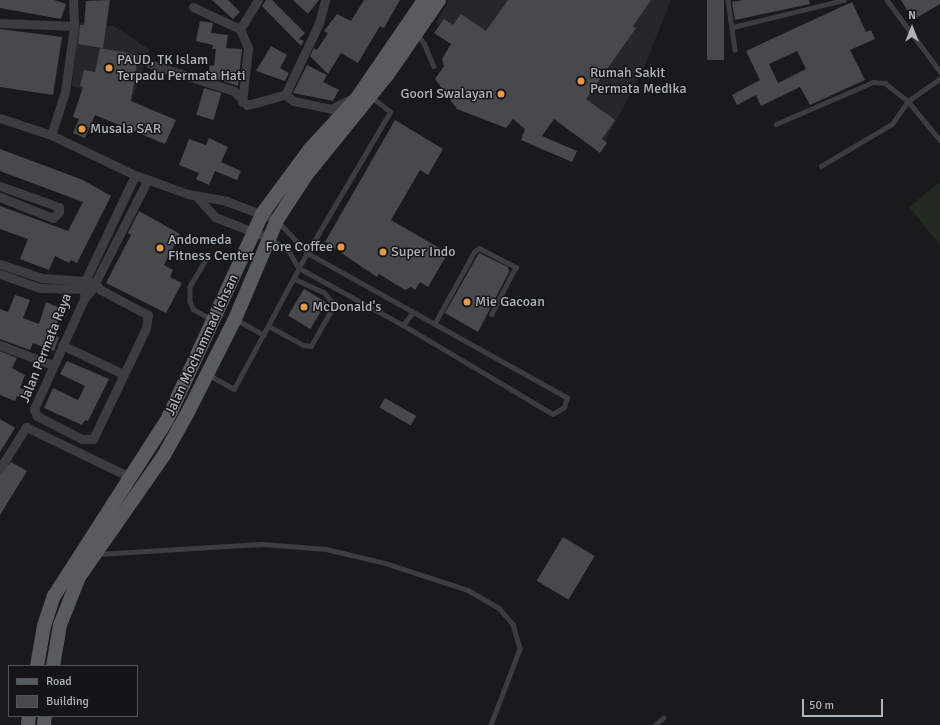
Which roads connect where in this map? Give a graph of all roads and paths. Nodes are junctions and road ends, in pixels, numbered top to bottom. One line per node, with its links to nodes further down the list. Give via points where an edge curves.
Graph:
1 (74, 0): 11 (street)
2 (258, 0): 13 (street)
3 (325, 0): 20 (street, via 319,23)
4 (424, 0): 14 (main road, Jalan Mochammad Ichsan)
5 (439, 0): 14 (main road, Jalan Mochammad Ichsan)
6 (728, 0): 12 (lane)
7 (844, 0): 12 (lane)
8 (887, 0): 18 (lane)
9 (193, 7): 13 (street)
10 (0, 23): 11 (street)
11 (74, 26): 26 (street, via 65,92)
12 (733, 27): 15 (lane)
13 (240, 29): 23 (street, via 248,48)
14 (412, 30): 17 (lane, via 424,43); 21 (main road, Jalan Mochammad Ichsan)
15 (735, 50)
16 (150, 64): 23 (street, via 234,91)
17 (434, 66)
18 (940, 71)
19 (940, 79): 22 (lane)
20 (285, 95): 21 (street, via 294,101 331,109); 23 (street, via 273,96 255,105)
21 (363, 97): 34 (main road, Jalan Mochammad Ichsan, via 310,149); 35 (main road, Jalan Mochammad Ichsan); 38 (lane, via 390,112)
22 (908, 101): 25 (lane, via 885,83 873,82); 27 (lane); 28 (lane, via 901,115 892,124)
23 (242, 102)
24 (0, 118): 26 (street)
25 (776, 124)
26 (51, 135): 29 (street)
27 (940, 140)
28 (821, 166)
29 (135, 175): 30 (street); 45 (street, Jalan Permata Raya)
30 (148, 180): 33 (street); 46 (street)
31 (0, 186): 32 (street, via 59,207 59,212 53,218)
32 (0, 197)
33 (197, 198): 34 (street, via 226,201); 36 (street, via 215,217)
34 (262, 214): 35 (street); 36 (main road, Jalan Mochammad Ichsan)
35 (277, 220): 37 (main road, Jalan Mochammad Ichsan); 38 (lane)
36 (253, 232): 37 (street); 52 (main road, Jalan Mochammad Ichsan)
37 (269, 238): 41 (lane, via 289,250); 51 (main road, Jalan Mochammad Ichsan)
38 (307, 253): 41 (lane); 49 (lane)
39 (206, 260): 52 (lane, via 190,287 190,301 193,309)
40 (0, 264): 43 (street)
41 (299, 268): 44 (lane); 54 (lane)
42 (0, 274): 47 (street)
43 (42, 278): 45 (street); 47 (street)
44 (294, 279): 55 (lane); 55 (lane, via 324,293 334,305 311,346 304,345)
45 (84, 285): 46 (street); 47 (street); 48 (street, Jalan Permata Raya)
46 (96, 287): 48 (street); 60 (street, Jalan Permata Raya, via 146,312 148,321)
47 (40, 288)
48 (84, 299): 58 (street, Jalan Permata Raya)
49 (413, 312): 53 (lane); 54 (lane)
50 (492, 314): 53 (lane, via 516,267 479,248 474,252)
51 (235, 320): 56 (lane); 61 (main road, Jalan Mochammad Ichsan)
52 (214, 321): 62 (main road, Jalan Mochammad Ichsan, via 167,420)
53 (435, 322): 54 (lane, via 567,398 564,407 553,414)
54 (403, 325)
55 (269, 326): 56 (lane)
56 (264, 335): 61 (lane, via 234,389)
57 (0, 345): 59 (street)
58 (62, 345): 59 (street, Jalan Permata Raya); 60 (street)
59 (52, 365): 60 (street, Jalan Permata Raya, via 34,409 35,414 82,440 93,439)
60 (123, 374)
61 (209, 375): 63 (main road, Jalan Mochammad Ichsan)
62 (149, 448): 63 (main road); 65 (main road, Jalan Mochammad Ichsan)
63 (164, 455): 66 (main road, Jalan Mochammad Ichsan)
64 (0, 468): 65 (street, via 26,426)
65 (130, 477): 67 (main road, Jalan Mochammad Ichsan, via 54,596 44,626)
66 (95, 554): 68 (main road, Jalan Mochammad Ichsan, via 79,577 63,618); 70 (lane, via 262,544 326,549 385,563 468,590 498,608 513,624 520,649)
67 (37, 665)
68 (53, 665)
69 (663, 718): 71 (lane)
70 (491, 725)
71 (655, 725)

